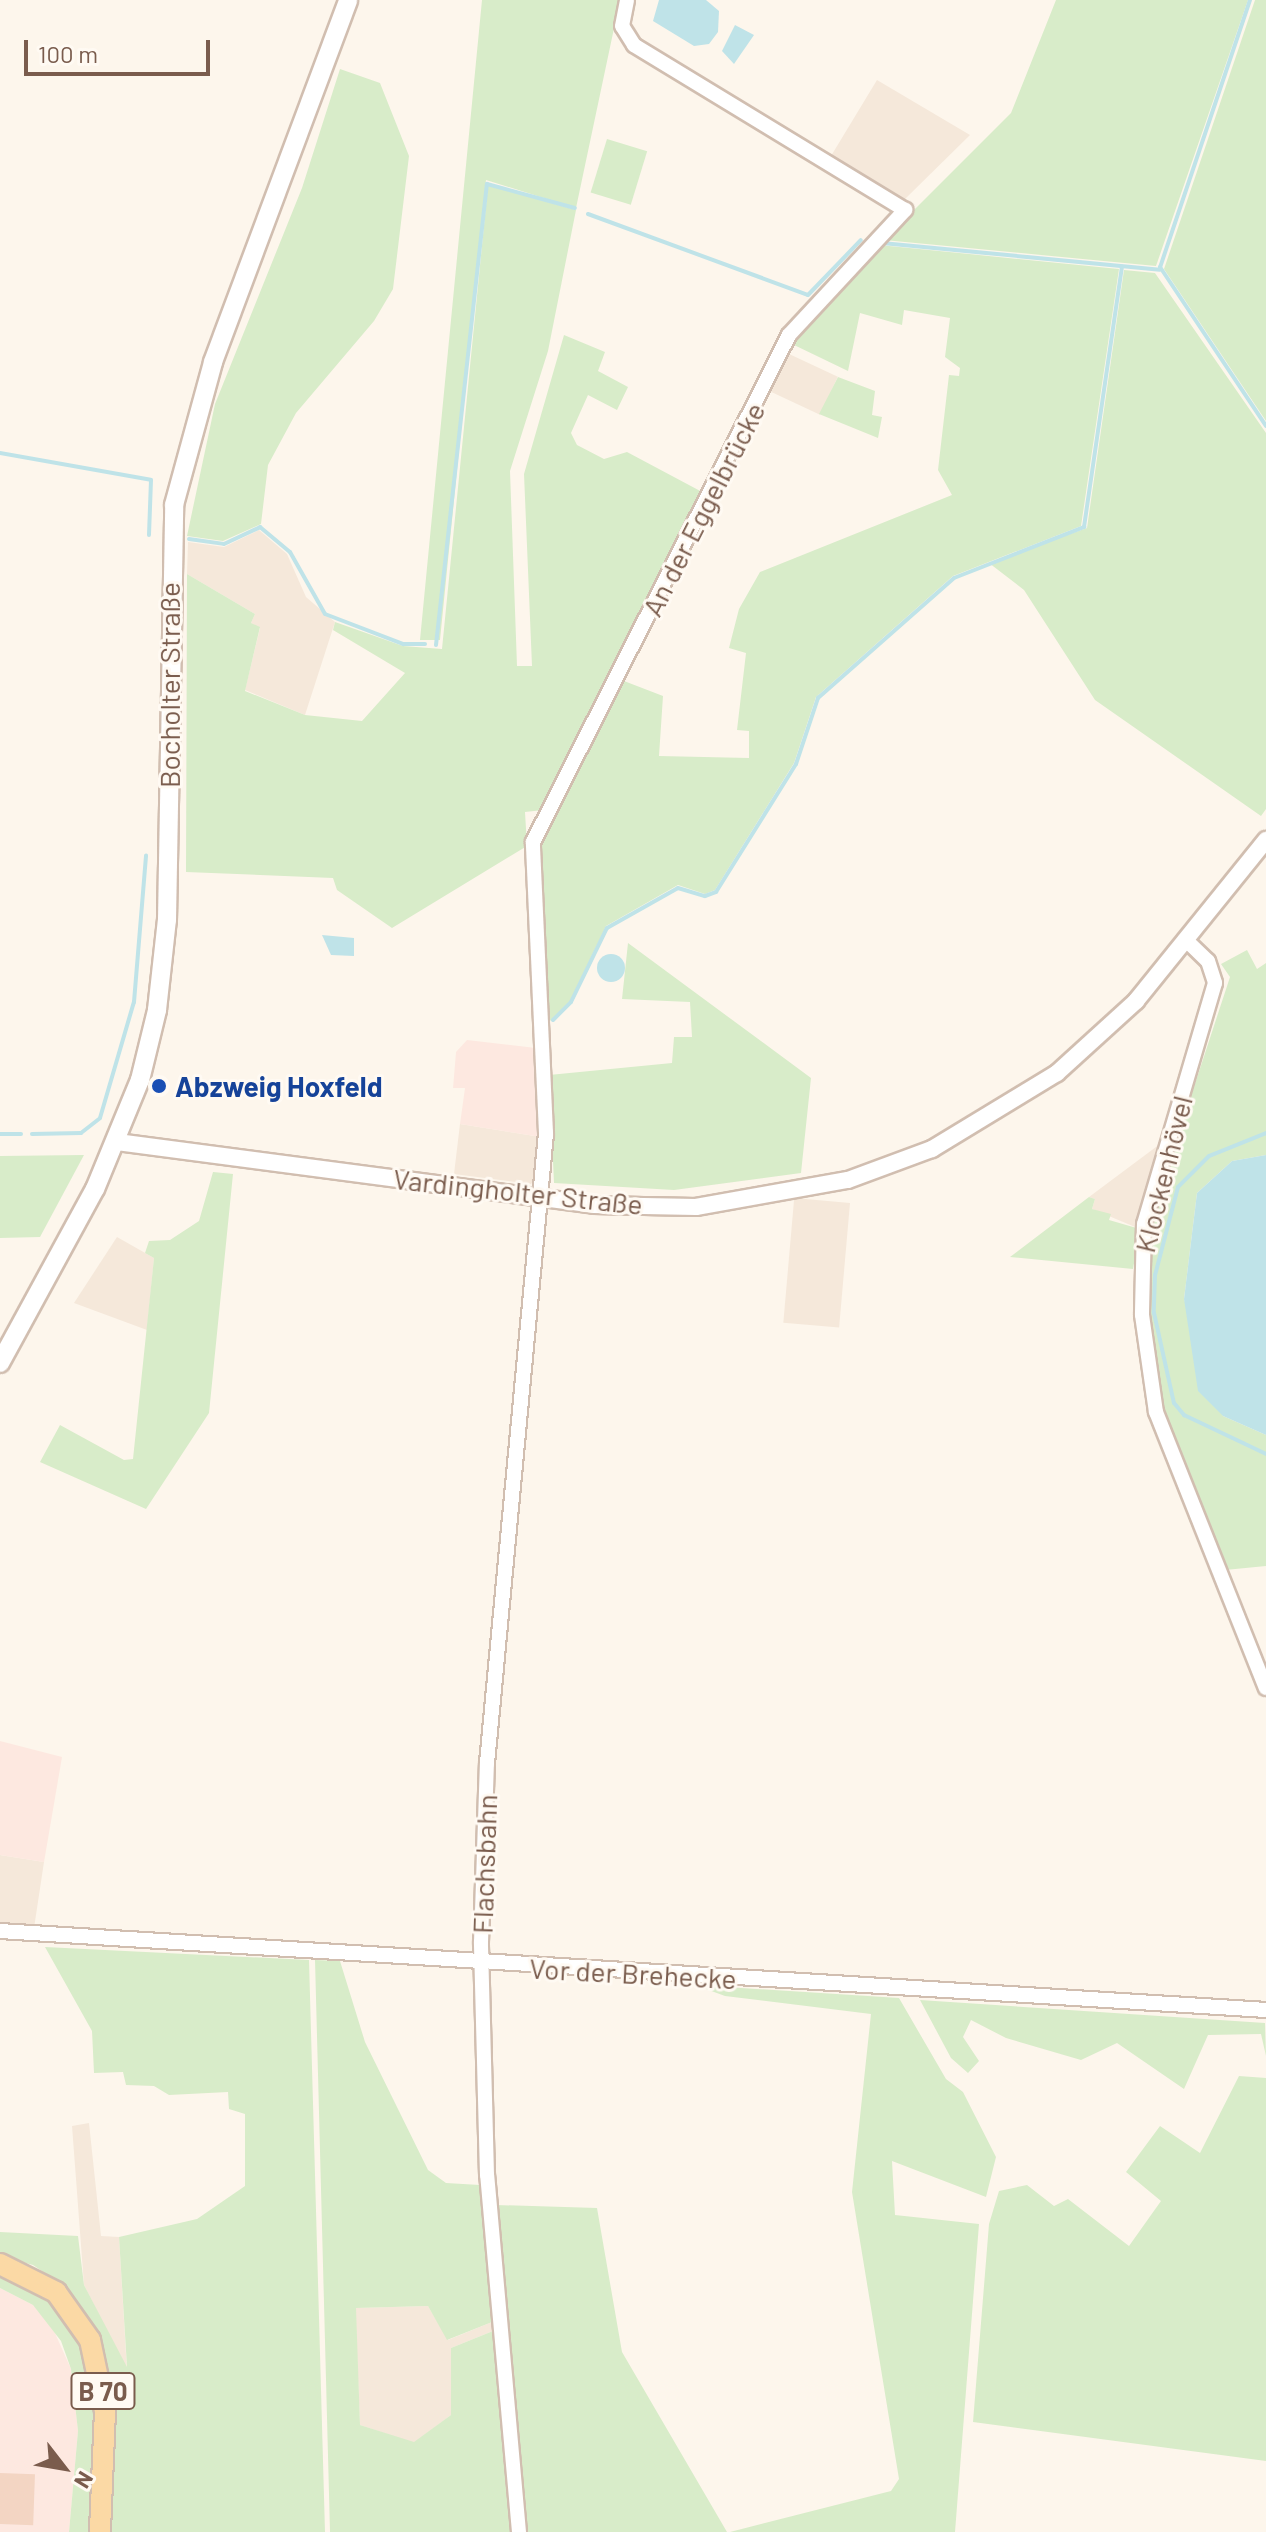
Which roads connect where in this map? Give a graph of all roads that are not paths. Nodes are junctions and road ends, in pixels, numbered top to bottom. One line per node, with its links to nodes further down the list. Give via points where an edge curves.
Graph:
1 (348, 0): 5 (main road, Bocholter Straße, via 213,362 174,505 166,932 150,1039)
2 (627, 0): 6 (street, An der Eggelbrücke, via 622,26 634,45 905,210 789,335 533,842 546,1133)
3 (1266, 840): 4 (street, Vardingholter Straße)
4 (1187, 941): 6 (street, Vardingholter Straße, via 1136,1001 1057,1073 932,1149 848,1180 756,1200 696,1207); 8 (street, Klockenhövel, via 1208,961 1215,983 1144,1224 1142,1315 1156,1412)
5 (117, 1142): 6 (street, Vardingholter Straße); 7 (main road, Bocholter Straße)
6 (543, 1198): 10 (street, Flachsbahn, via 487,1763)
7 (0, 1363)
8 (1266, 1688)
9 (0, 1931): 10 (street, Vor der Brehecke)
10 (482, 1964): 11 (street, Vor der Brehecke); 14 (street, Flachsbahn, via 487,2175)
11 (1266, 2010)
12 (0, 2264): 13 (main road, B 70, via 56,2292 90,2340 105,2411)
13 (100, 2532)
14 (519, 2532)

